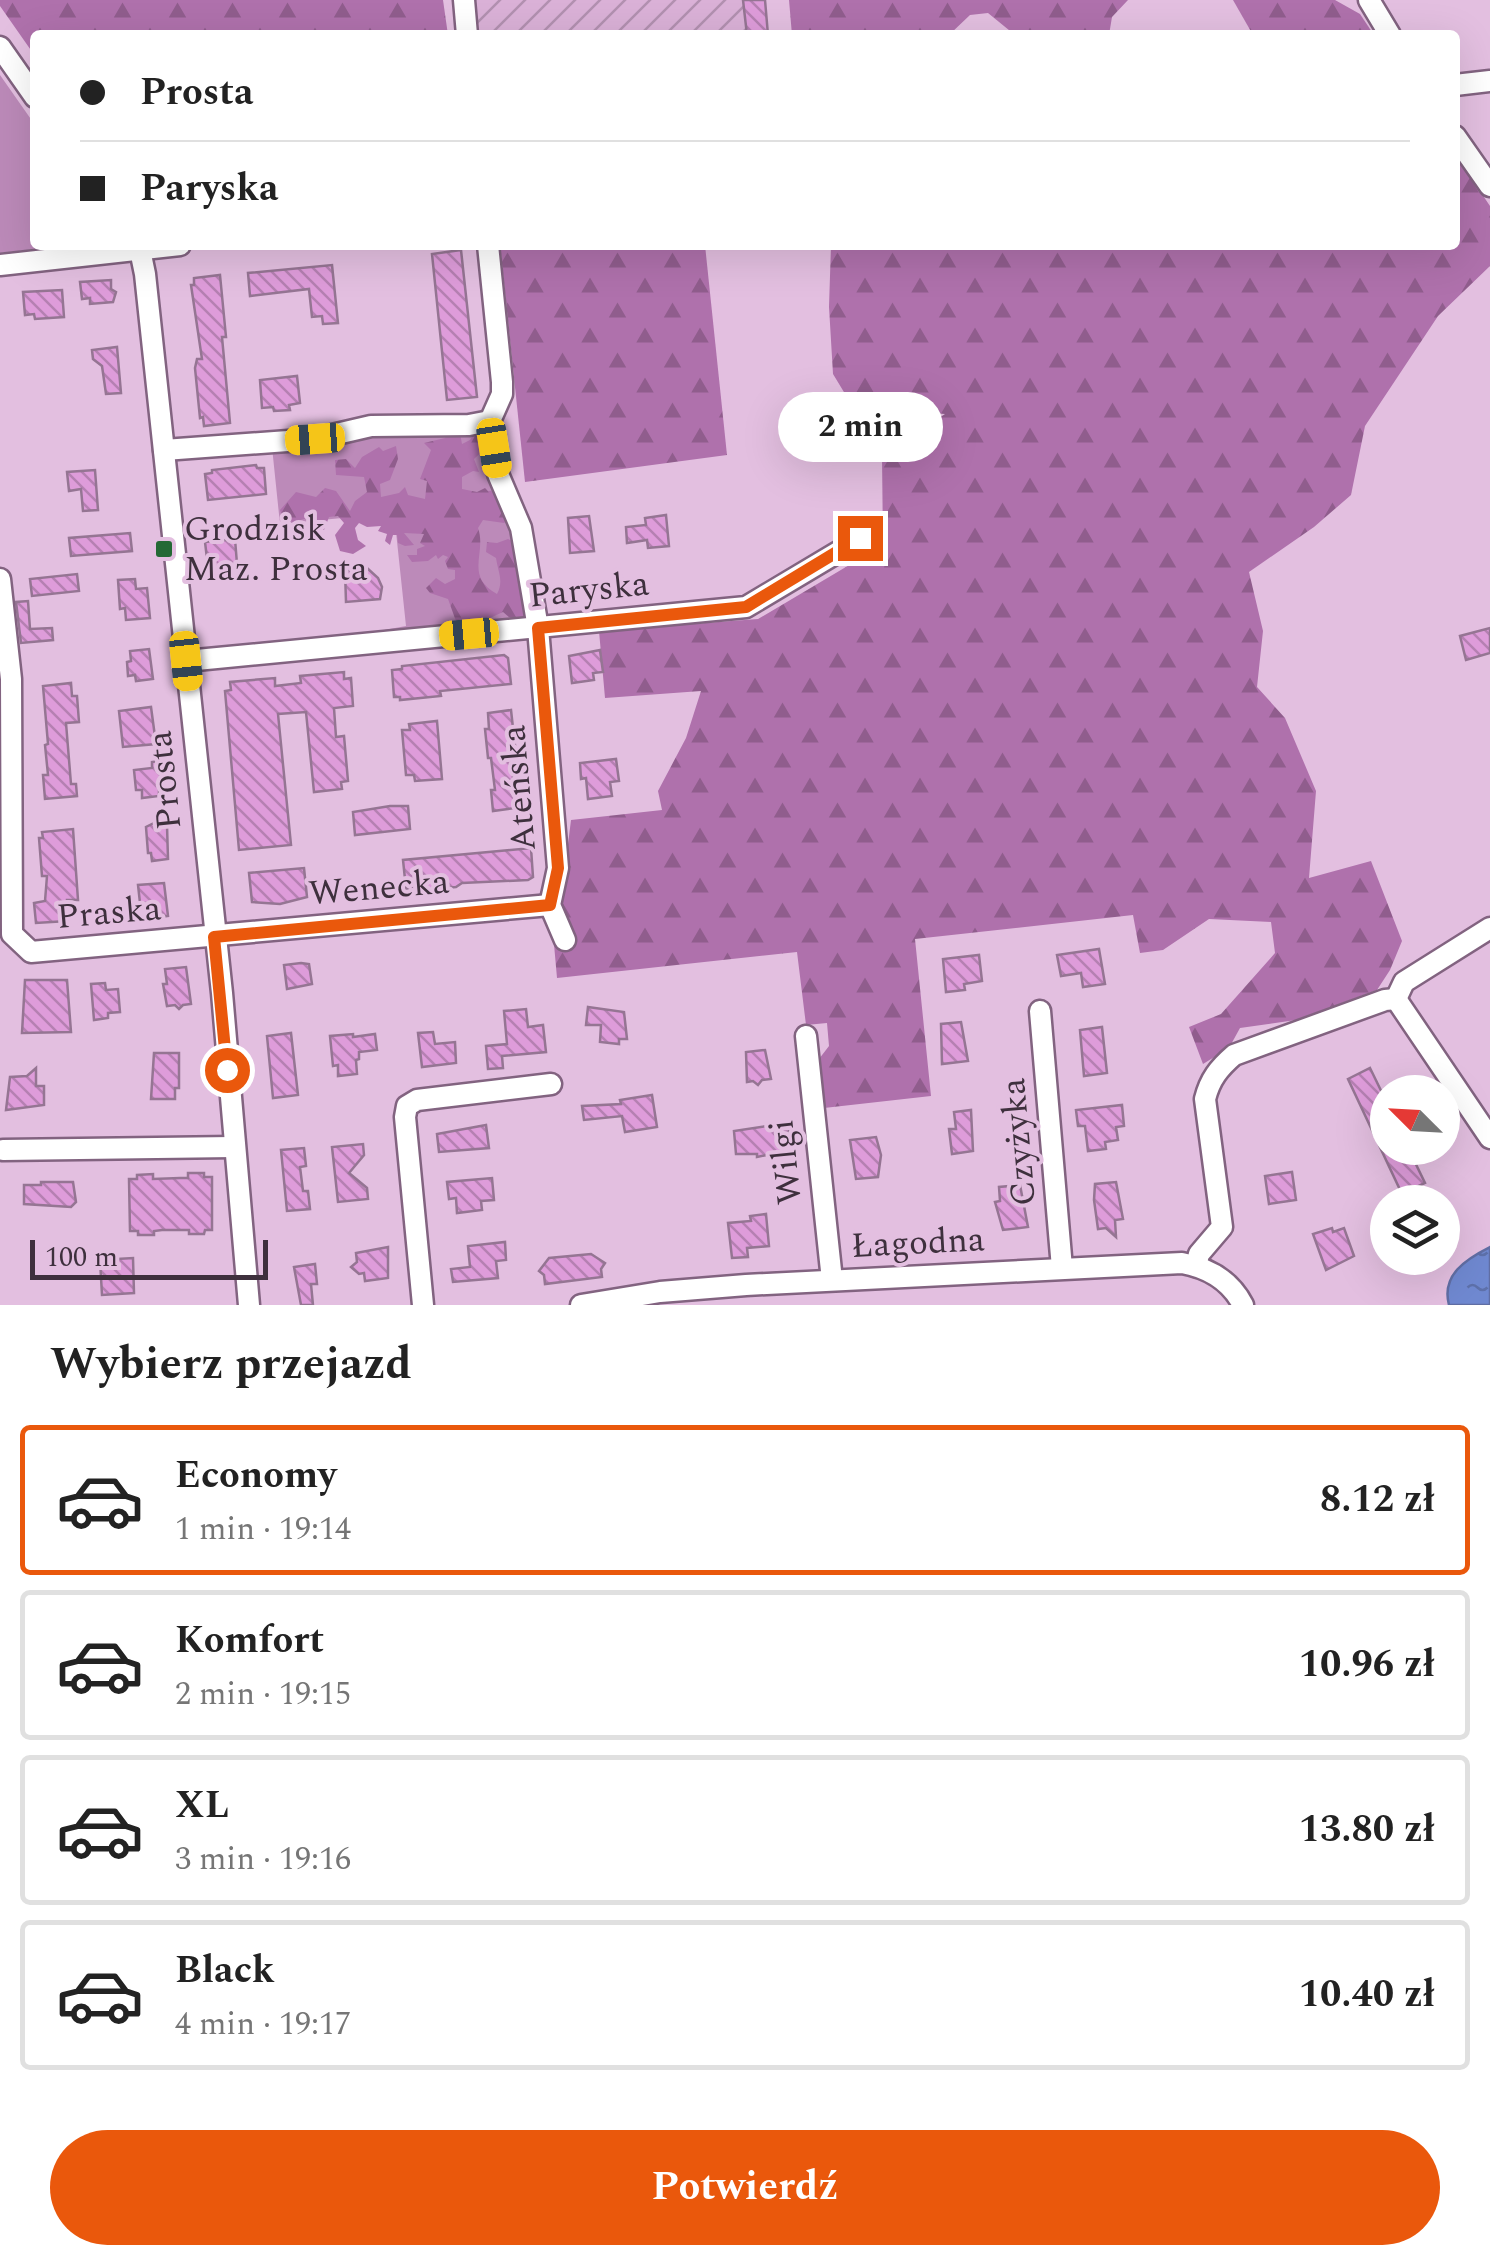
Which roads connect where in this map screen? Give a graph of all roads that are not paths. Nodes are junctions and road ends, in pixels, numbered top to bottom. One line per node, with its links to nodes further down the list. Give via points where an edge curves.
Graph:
1 (464, 0): 3 (street)
2 (1369, 0): 4 (street)
3 (467, 30)
4 (1387, 30)
5 (0, 47): 8 (street)
6 (1490, 81): 7 (street)
7 (1460, 84)
8 (30, 90)
9 (1460, 143): 10 (street)
10 (1490, 186)
11 (118, 250): 14 (street)
12 (141, 250): 16 (street, Prosta)
13 (489, 250): 15 (street, via 502,382)
14 (0, 265)
15 (490, 421): 16 (street, via 372,426 315,439); 19 (street, Ateńska, via 498,474 520,528)
16 (164, 450): 20 (street, Prosta)
17 (860, 538): 19 (street, Paryska, via 746,607)
18 (0, 579): 23 (street, Praska, via 11,679 12,934 31,952)
19 (538, 628): 20 (street, Paryska); 21 (street, Ateńska, via 558,868)
20 (186, 661): 23 (street, Prosta)
21 (550, 905): 23 (street, Wenecka); 24 (street)
22 (1490, 928): 25 (street, via 1404,982)
23 (214, 937): 30 (street, Prosta)
24 (565, 940)
25 (1396, 999): 29 (street); 32 (street, via 1234,1055 1219,1068 1205,1099 1222,1227)
26 (1040, 1011): 33 (street, Czyżyka)
27 (806, 1036): 34 (street, Wilgi)
28 (551, 1084): 36 (street, via 406,1106)
29 (1490, 1138)
30 (233, 1147): 31 (street); 35 (street, Prosta)
31 (3, 1150)
32 (1196, 1266): 33 (street, Łagodna); 38 (street, via 1220,1276)
33 (1062, 1268): 34 (street, Łagodna)
34 (832, 1280): 37 (street, Łagodna, via 660,1292)
35 (249, 1305)
36 (423, 1305)
37 (581, 1305)
38 (1242, 1305)

